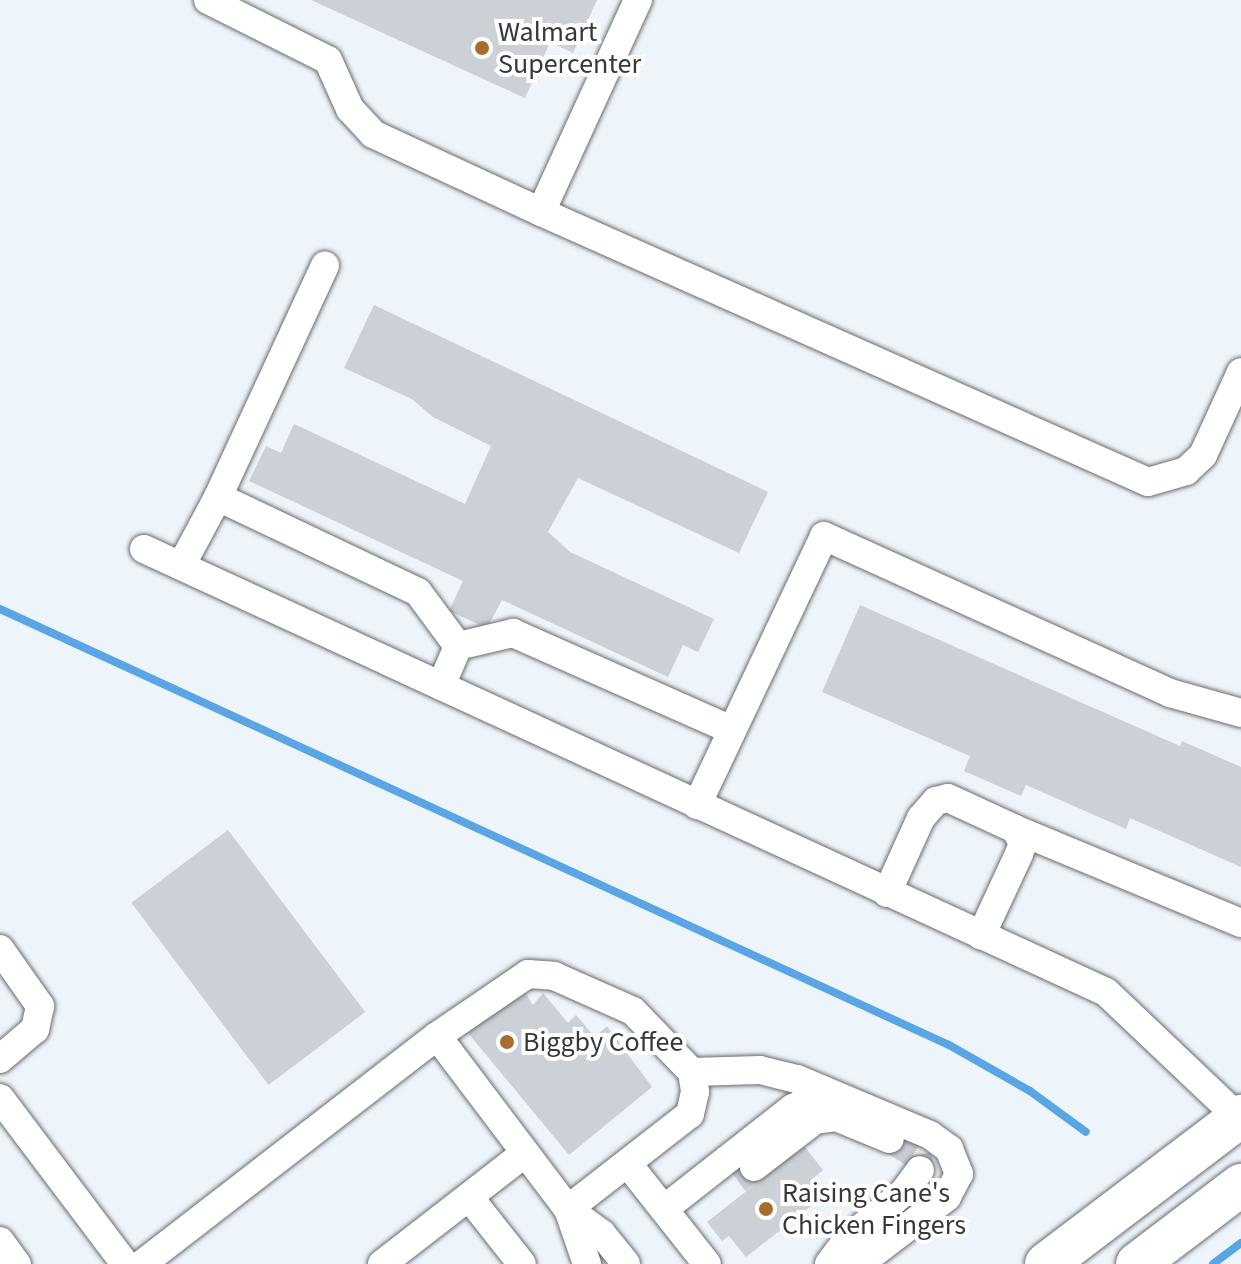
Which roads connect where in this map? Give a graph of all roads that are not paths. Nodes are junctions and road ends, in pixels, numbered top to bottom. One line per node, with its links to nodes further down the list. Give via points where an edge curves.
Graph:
1 (208, 0): 3 (street, via 328,60 350,109 373,134)
2 (638, 0): 3 (street)
3 (541, 212): 5 (street, via 1148,482 1186,471 1203,455)
4 (325, 265): 6 (street)
5 (1241, 372)
6 (218, 497): 8 (street); 9 (street, via 418,592)
7 (144, 549): 8 (street)
8 (181, 566): 10 (street)
9 (458, 646): 10 (street); 12 (street, via 513,633)
10 (441, 686): 13 (street)
11 (1241, 713): 12 (street, via 1170,693 824,536)
12 (730, 729): 13 (street)
13 (697, 805): 15 (street)
14 (1015, 829): 15 (street, via 948,798 936,801 921,818); 16 (street); 17 (street, via 1023,843)
15 (887, 893): 17 (street)
16 (1241, 923)
17 (981, 936): 24 (street, via 1113,997)
18 (0, 949): 20 (street, via 40,1006 35,1029)
19 (437, 1036): 21 (street, via 528,974 554,976 633,1011); 26 (street); 35 (street)
20 (0, 1059)
21 (692, 1072): 22 (street, via 760,1070); 27 (street, via 690,1114)
22 (841, 1097): 30 (street, via 812,1099 793,1108); 42 (street, via 930,1135 949,1149 959,1174 947,1197)
23 (0, 1098): 34 (street)
24 (1240, 1117): 43 (highway)
25 (890, 1139): 30 (street, via 836,1117 815,1120 746,1174)
26 (525, 1153): 31 (street); 32 (street)
27 (628, 1164): 32 (street); 33 (street)
28 (920, 1170): 41 (street)
29 (1241, 1185): 44 (highway)
30 (690, 1189): 33 (street)
31 (469, 1197): 36 (street); 37 (street)
32 (568, 1209): 38 (street); 39 (street, via 602,1234)
33 (664, 1209): 40 (street)
34 (125, 1264)
35 (142, 1264)
36 (382, 1264)
37 (522, 1264)
38 (587, 1264)
39 (626, 1264)
40 (707, 1264)
41 (829, 1264)
42 (859, 1264)
43 (1046, 1264)
44 (1137, 1264)

